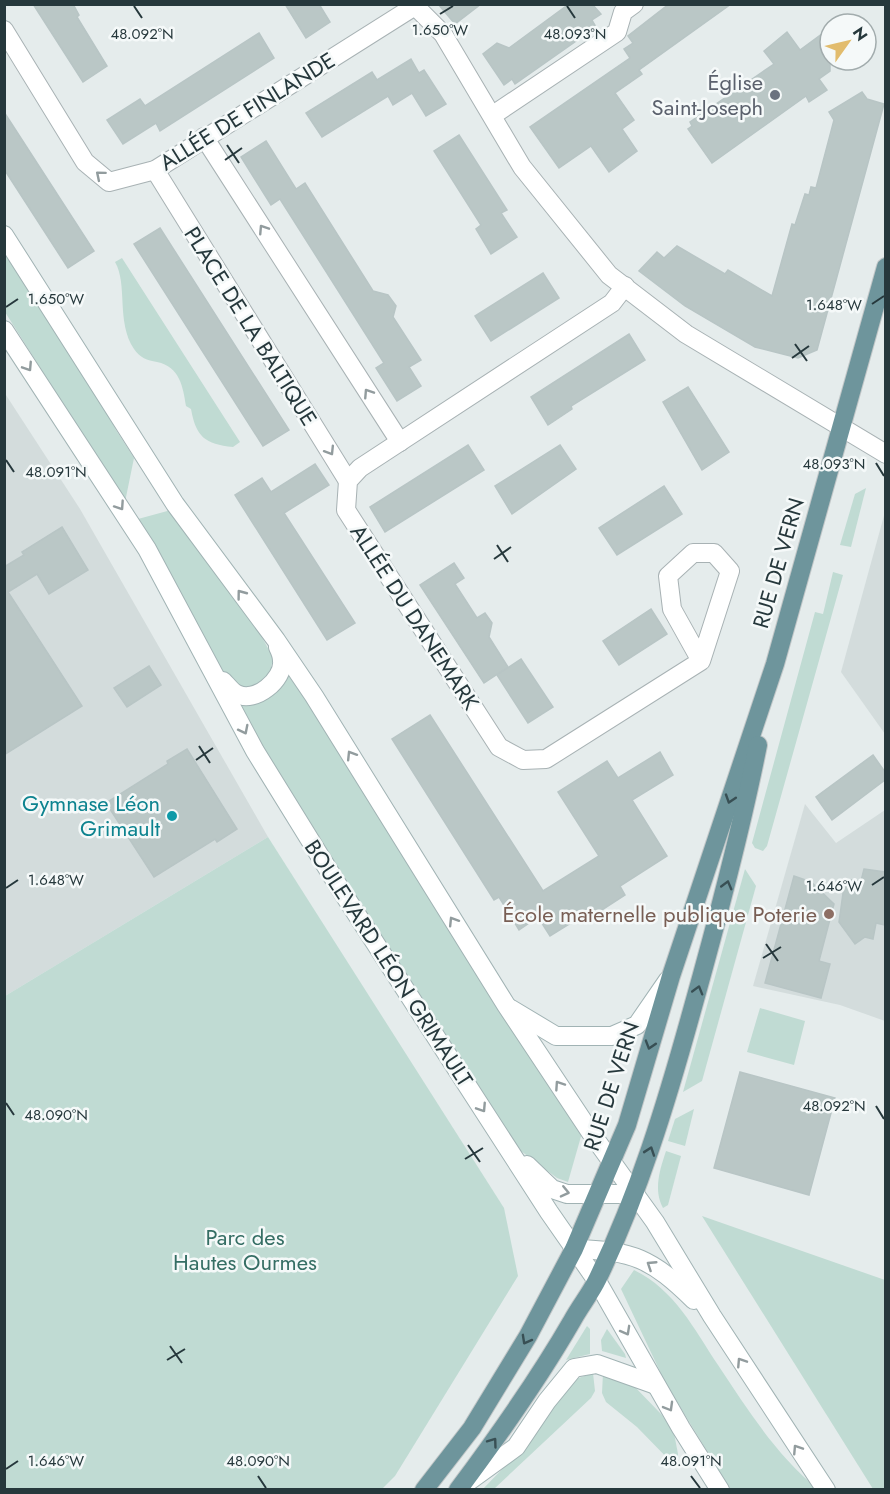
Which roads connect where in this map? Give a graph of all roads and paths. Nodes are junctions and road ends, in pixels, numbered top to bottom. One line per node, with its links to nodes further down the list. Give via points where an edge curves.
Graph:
1 (634, 4): 4 (street, via 623,12 617,32)
2 (414, 5): 4 (street, via 443,34); 5 (street, ALLÉE DE FINLANDE)
3 (4, 30): 6 (street, ALLÉE DE FINLANDE, one-way to 3, via 109,182 85,162)
4 (493, 115): 9 (street, via 522,167 609,275)
5 (204, 137): 6 (street, ALLÉE DE FINLANDE); 12 (street, one-way to 5)
6 (155, 170): 14 (street, PLACE DE LA BALTIQUE, one-way to 14)
7 (4, 235): 15 (street, BOULEVARD LÉON GRIMAULT, one-way to 7, via 175,504)
8 (885, 267): 11 (main road, RUE DE VERN)
9 (625, 286): 11 (street, via 686,334); 12 (street, via 612,303)
10 (4, 330): 18 (street, BOULEVARD LÉON GRIMAULT, one-way to 18, via 147,549)
11 (842, 426): 13 (street); 17 (main road, RUE DE VERN)
12 (400, 442): 14 (street, via 360,468)
13 (885, 454)
14 (348, 481): 16 (street, ALLÉE DU DANEMARK, via 346,510 499,747 524,760 546,759)
15 (276, 640): 18 (street, BOULEVARD LÉON GRIMAULT, via 283,663 263,692 238,695); 20 (street, BOULEVARD LÉON GRIMAULT, one-way to 15)
16 (701, 661): 16 (street, via 730,571 714,553 693,553 668,576 672,609)
17 (775, 664): 19 (main road, RUE DE VERN, one-way to 19); 23 (main road, RUE DE VERN, one-way to 17, via 665,1107 738,845)
18 (213, 671): 21 (street, BOULEVARD LÉON GRIMAULT, one-way to 21, via 255,751)
19 (671, 976): 20 (street, via 637,1025 612,1036 556,1036); 22 (main road, RUE DE VERN, one-way to 22, via 627,1125)
20 (506, 1005): 22 (street, BOULEVARD LÉON GRIMAULT, one-way to 20)
21 (508, 1148): 24 (street, one-way to 24, via 552,1188 567,1194); 25 (street, BOULEVARD LÉON GRIMAULT)
22 (612, 1162): 23 (street, BOULEVARD LÉON GRIMAULT); 24 (main road, RUE DE VERN)
23 (635, 1194): 24 (street); 26 (main road, RUE DE VERN); 28 (street, BOULEVARD LÉON GRIMAULT)
24 (597, 1195): 25 (main road, RUE DE VERN)
25 (574, 1249): 26 (street); 27 (street, BOULEVARD LÉON GRIMAULT); 31 (main road, RUE DE VERN, one-way to 31, via 505,1376 472,1428)
26 (611, 1249): 27 (main road, RUE DE VERN); 28 (street, one-way to 26, via 674,1280 643,1260)
27 (597, 1281): 29 (street, BOULEVARD LÉON GRIMAULT, one-way to 29); 30 (main road, RUE DE VERN, one-way to 27, via 528,1395)
28 (712, 1316): 33 (street, one-way to 28)
29 (656, 1385): 30 (street, via 597,1364 574,1368 516,1447); 32 (street, BOULEVARD LÉON GRIMAULT, one-way to 32)
30 (458, 1489)
31 (424, 1490)
32 (720, 1490)
33 (826, 1490)

